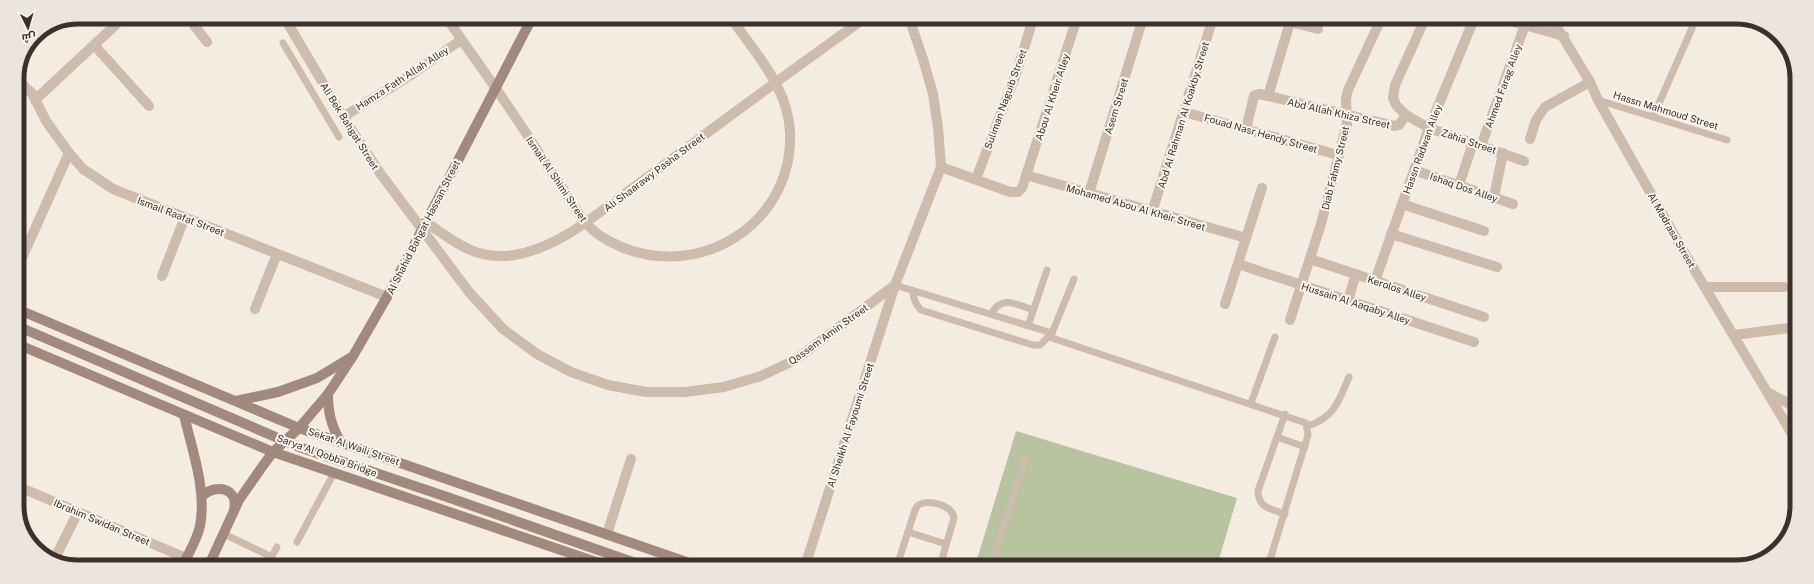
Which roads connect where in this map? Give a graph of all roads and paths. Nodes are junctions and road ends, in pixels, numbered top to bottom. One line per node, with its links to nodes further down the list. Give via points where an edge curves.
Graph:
1 (117, 24): 29 (street)
2 (193, 24): 27 (street)
3 (288, 24): 34 (street, Ali Bek Bahgat Street)
4 (450, 24): 26 (street, Ismail Al Shimi Street)
5 (529, 24): 33 (main road, Al Shahid Bahgat Hassan Street)
6 (735, 24): 30 (street, Ismail Al Shimi Street)
7 (857, 24): 30 (street, Ali Shaarawy Pasha Street)
8 (911, 24): 55 (street, via 933,94)
9 (1030, 24): 58 (street, Suliman Naguib Street, via 1016,74)
10 (1075, 24): 57 (street, Abou Al Kheir Alley)
11 (1141, 24): 61 (street, Asem Street)
12 (1211, 24): 40 (street, Abd Al Rahman Al Koakby Street)
13 (1289, 24): 36 (street)
14 (1302, 24): 23 (street)
15 (1380, 24): 42 (street, Diab Fahmy Street, via 1348,90)
16 (1406, 24): 24 (path)
17 (1422, 24): 24 (street)
18 (1472, 24): 45 (street, Hassn Radwan Alley)
19 (1521, 24): 22 (street)
20 (1556, 24): 25 (street, Al Madrasa Street)
21 (1694, 24): 44 (lane)
22 (1525, 25): 25 (street); 50 (street, Ahmed Farag Alley)
23 (1318, 29)
24 (1420, 29): 41 (street, Zahia Street, via 1395,85 1393,98)
25 (1564, 36): 31 (street, Al Madrasa Street)
26 (461, 40): 33 (street, Ismail Al Shimi Street); 43 (street, Hamza Fath Allah Alley)
27 (207, 42)
28 (283, 43): 35 (lane)
29 (95, 46): 37 (street); 39 (street)
30 (776, 82): 67 (street, Ali Shaarawy Pasha Street); 67 (street, Ismail Al Shimi Street, via 785,106 790,132 783,176 769,205 752,225 732,241 708,252 682,257 656,257 631,251 608,240)
31 (1590, 82): 38 (street, Al Madrasa Street); 48 (street, via 1545,107 1536,120)
32 (24, 86): 37 (street, Ismail Raafat Street)
33 (496, 87): 67 (street, Ismail Al Shimi Street); 68 (main road, Al Shahid Bahgat Hassan Street)
34 (326, 89): 35 (lane); 43 (street, Ali Bek Bahgat Street)
35 (314, 96): 47 (lane)
36 (1268, 96): 42 (street, Abd Allah Khiza Street); 46 (street, via 1254,96)
37 (35, 100): 51 (street, Ismail Raafat Street, via 46,121)
38 (1598, 100): 44 (lane, Hassn Mahmoud Street); 84 (street, Al Madrasa Street)
39 (149, 106)
40 (1184, 112): 46 (street, Fouad Nasr Hendy Street); 65 (street, Abd Al Rahman Al Koakby Street)
41 (1406, 115): 42 (street, Abd Allah Khiza Street, via 1399,125 1395,126); 45 (street, Zahia Street)
42 (1347, 116): 53 (street, Diab Fahmy Street)
43 (343, 117): 68 (street, Ali Bek Bahgat Street, via 380,173)
44 (1653, 117): 49 (lane, Hassn Mahmoud Street)
45 (1429, 128): 50 (street, Zahia Street); 56 (street, Hassn Radwan Alley)
46 (1246, 129): 53 (street, Fouad Nasr Hendy Street)
47 (339, 137)
48 (1530, 139)
49 (1727, 140)
50 (1477, 144): 52 (street, Zahia Street); 59 (street, Ahmed Farag Alley)
51 (69, 153): 66 (street, Ismail Raafat Street, via 83,169 113,189); 72 (street)
52 (1503, 153): 54 (street, Zahia Street); 62 (street)
53 (1338, 155): 74 (street, Diab Fahmy Street)
54 (1524, 161)
55 (941, 167): 58 (street); 82 (street)
56 (1414, 170): 59 (street, Ishaq Dos Alley); 63 (street, Hassn Radwan Alley)
57 (1026, 175): 58 (street, Abou Al Kheir Alley, via 1018,192 1010,192); 61 (street, Mohamed Abou Al Kheir Street)
58 (976, 179)
59 (1458, 185): 62 (street, Ishaq Dos Alley)
60 (1262, 188): 71 (street)
61 (1089, 193): 65 (street, Mohamed Abou Al Kheir Street)
62 (1494, 197): 64 (street, Ishaq Dos Alley)
63 (1402, 204): 69 (street); 70 (street, Hassn Radwan Alley)
64 (1513, 204)
65 (1152, 212): 71 (street, Mohamed Abou Al Kheir Street)
66 (185, 217): 73 (street, Ismail Raafat Street); 79 (street)
67 (586, 223): 68 (street, Ali Shaarawy Pasha Street, via 548,245 512,256 474,253)
68 (424, 226): 82 (street, Qassem Amin Street, via 468,292 503,329 537,354 571,372 608,385 646,392 693,391 724,387 761,376 795,360); 87 (main road, Al Shahid Bahgat Hassan Street)
69 (1484, 231)
70 (1391, 234): 76 (street); 81 (street, Hassn Radwan Alley)
71 (1246, 238): 75 (street)
72 (24, 253)
73 (277, 254): 87 (street, Ismail Raafat Street); 90 (street)
74 (1310, 259): 78 (street, Kerolos Alley); 83 (street, Diab Fahmy Street)
75 (1238, 264): 83 (street, Hussain Al Aaqaby Alley); 89 (street)
76 (1497, 267)
77 (1047, 270): 91 (lane)
78 (1356, 274): 81 (street, Kerolos Alley); 88 (street)
79 (162, 276)
80 (1074, 279): 100 (lane)
81 (1375, 281): 94 (street, Kerolos Alley)
82 (895, 285): 86 (lane); 143 (street, Al Sheikh Al Fayoumi Street)
83 (1302, 285): 88 (street, Hussain Al Aaqaby Alley); 95 (street, Diab Fahmy Street)
84 (1705, 287): 85 (street); 99 (street, Al Madrasa Street)
85 (1784, 287)
86 (913, 291): 93 (lane); 100 (lane, via 916,305 922,310 1033,345 1040,345)
87 (387, 297): 104 (main road, Al Shahid Bahgat Hassan Street)
88 (1348, 300): 102 (street, Hussain Al Aaqaby Alley)
89 (1225, 304)
90 (255, 309)
91 (1033, 310): 93 (lane, via 1004,302); 96 (lane)
92 (24, 312): 108 (main road, Sekat Al Waili Street)
93 (991, 314): 96 (lane)
94 (1484, 317)
95 (1290, 320)
96 (1028, 326): 100 (lane)
97 (1789, 328): 99 (street)
98 (24, 329): 141 (main road, Sarya Al Qobba Bridge, bridge, via 298,447)
99 (1734, 335): 106 (street, Al Madrasa Street)
100 (1051, 336): 109 (lane)
101 (1275, 338): 109 (lane)
102 (1474, 342)
103 (24, 347): 111 (main road)
104 (353, 356): 107 (main road, Al Shahid Bahgat Hassan Street); 108 (main road, via 317,378 278,392)
105 (1349, 376): 113 (lane, via 1336,407 1324,419)
106 (1768, 392): 110 (street); 115 (street, Al Madrasa Street)
107 (328, 394): 114 (main road, Al Shahid Bahgat Hassan Street); 117 (main road, via 332,426)
108 (236, 401): 114 (main road, Sekat Al Waili Street)
109 (1251, 403): 112 (lane)
110 (1790, 404)
111 (184, 414): 119 (main road); 124 (main road)
112 (1285, 414): 113 (lane, via 1304,420); 116 (lane)
113 (1308, 426): 118 (lane)
114 (300, 428): 117 (main road, Sekat Al Waili Street); 119 (main road, Al Shahid Bahgat Hassan Street)
115 (1790, 430)
116 (1277, 436): 118 (lane); 127 (lane, via 1258,496 1262,505)
117 (340, 441): 130 (main road, Sekat Al Waili Street)
118 (1305, 447): 127 (lane)
119 (274, 452): 122 (main road); 126 (main road, Al Shahid Bahgat Hassan Street, via 239,500)
120 (631, 459): 130 (street)
121 (1025, 459): 146 (lane)
122 (334, 472): 131 (lane); 140 (main road)
123 (24, 489): 125 (street, Ibrahim Swidan Street)
124 (202, 496): 126 (main road, via 208,490 226,490 232,496 235,505); 137 (main road, via 200,527 194,546)
125 (78, 512): 134 (street); 136 (street, Ibrahim Swidan Street)
126 (233, 514): 129 (main road, Al Shahid Bahgat Hassan Street)
127 (1284, 514): 147 (lane)
128 (908, 532): 132 (lane); 132 (lane, via 918,505 928,502 944,506 949,508 954,518); 144 (lane)
129 (224, 534): 135 (lane); 138 (main road, Al Shahid Bahgat Hassan Street)
130 (607, 534): 142 (main road, Sekat Al Waili Street)
131 (297, 542)
132 (946, 544): 145 (lane)
133 (277, 547): 135 (lane)
134 (56, 556)
135 (272, 556): 139 (lane)
136 (180, 560)
137 (185, 560)
138 (211, 560)
139 (270, 560)
140 (591, 560)
141 (627, 560)
142 (681, 560)
143 (807, 560)
144 (900, 560)
145 (942, 560)
146 (993, 560)
147 (1270, 560)

